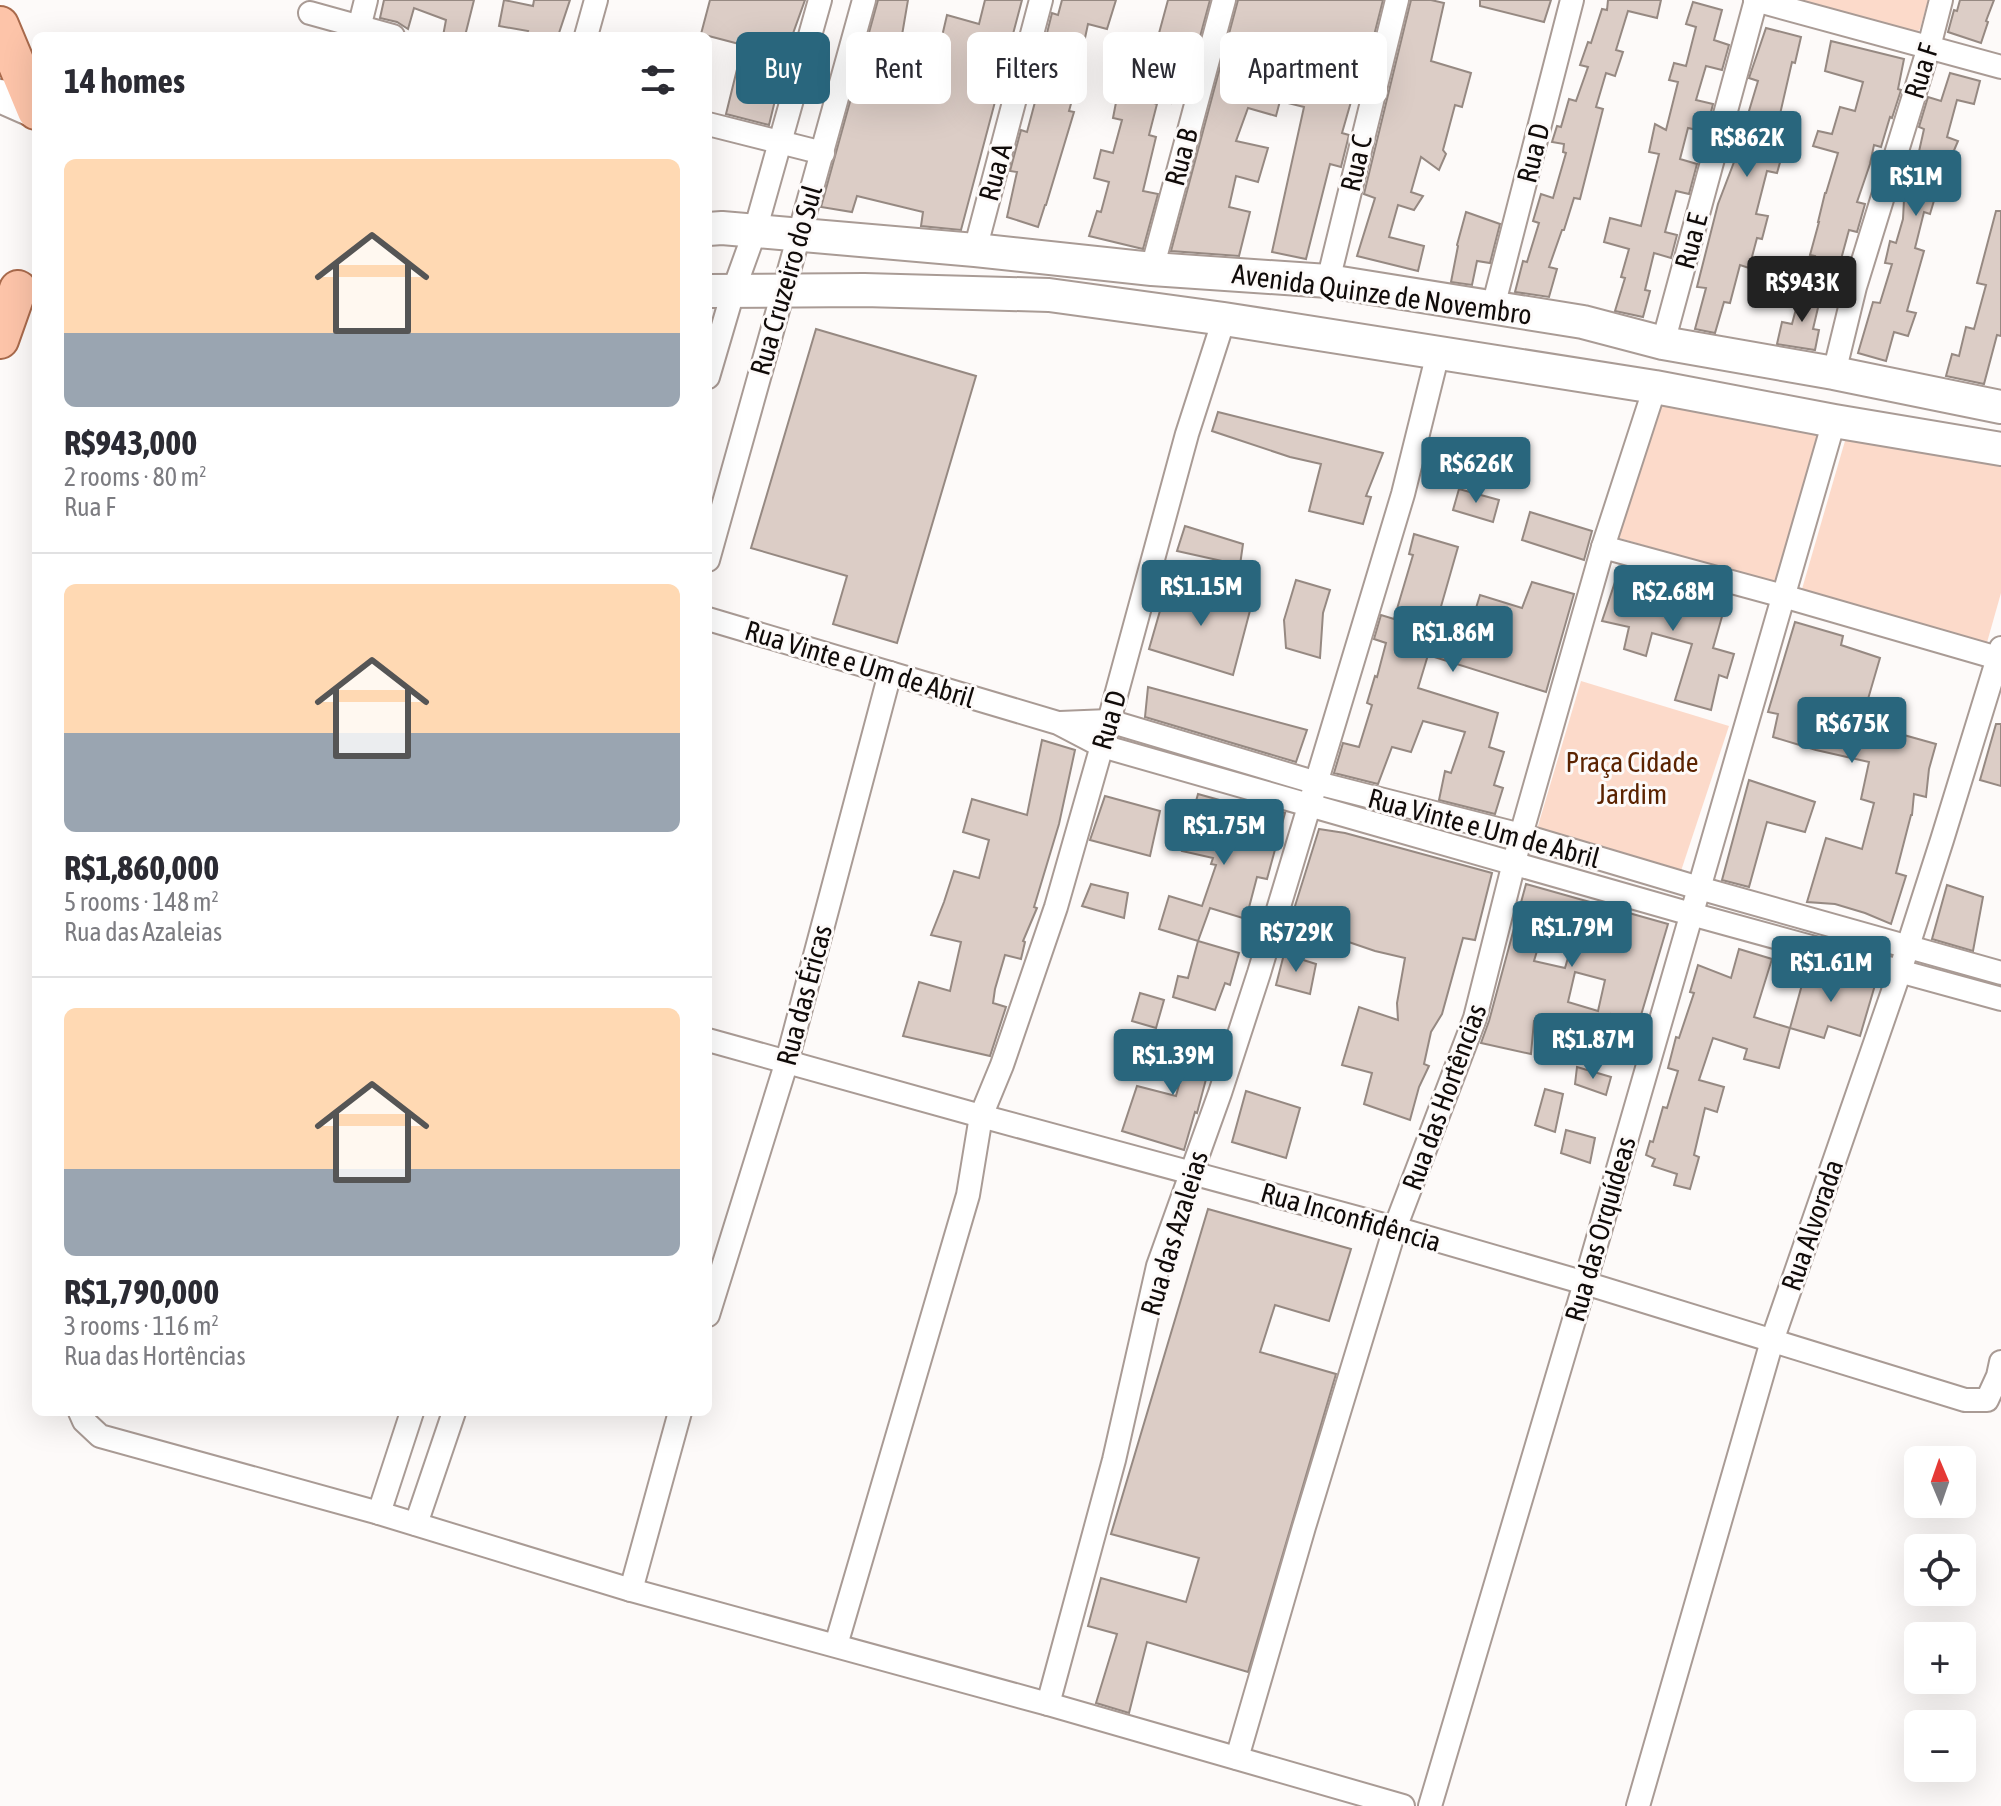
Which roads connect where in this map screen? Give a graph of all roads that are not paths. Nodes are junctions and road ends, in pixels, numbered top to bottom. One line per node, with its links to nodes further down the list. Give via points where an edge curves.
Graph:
1 (366, 0): 13 (street)
2 (596, 0): 14 (street)
3 (820, 0): 21 (street, Rua Cruzeiro do Sul)
4 (864, 0): 22 (street, Rua Cruzeiro do Sul)
5 (1041, 0): 26 (street, Rua A)
6 (1224, 0): 27 (street, Rua B)
7 (1397, 0): 28 (street, Rua C)
8 (1572, 0): 33 (street, Rua D)
9 (1756, 0): 15 (street); 37 (street, Rua E)
10 (1941, 0): 15 (street, Rua F)
11 (310, 13): 13 (street)
12 (0, 25): 18 (main road)
13 (358, 31)
14 (587, 32)
15 (1929, 47): 16 (street); 41 (street, Rua F)
16 (2001, 67)
17 (0, 96): 19 (main road)
18 (32, 102)
19 (32, 110)
20 (712, 125): 21 (street)
21 (780, 142): 22 (street); 24 (street, Rua Cruzeiro do Sul)
22 (823, 153): 25 (street, Rua Cruzeiro do Sul)
23 (712, 229): 24 (main road, Avenida Quinze de Novembro)
24 (755, 231): 25 (main road, Avenida Quinze de Novembro); 31 (street, Rua Cruzeiro do Sul)
25 (800, 235): 26 (main road, Avenida Quinze de Novembro); 30 (street, Rua Cruzeiro do Sul)
26 (985, 251): 27 (main road, Avenida Quinze de Novembro); 32 (main road)
27 (1152, 269): 28 (main road, Avenida Quinze de Novembro)
28 (1328, 281): 33 (main road, Avenida Quinze de Novembro)
29 (18, 287): 36 (main road)
30 (783, 290): 31 (main road, Avenida Quinze de Novembro); 32 (main road, Avenida Quinze de Novembro); 46 (street, Rua Cruzeiro do Sul)
31 (721, 291): 38 (street, Rua Cruzeiro do Sul)
32 (996, 294): 34 (main road, Avenida Quinze de Novembro, via 1049,295)
33 (1493, 307): 35 (main road, Avenida Quinze de Novembro)
34 (1224, 319): 39 (main road, Avenida Quinze de Novembro); 52 (street, Rua D)
35 (1568, 319): 37 (main road, Avenida Quinze de Novembro); 40 (main road)
36 (0, 340)
37 (1663, 343): 41 (main road, Avenida Quinze de Novembro)
38 (712, 351)
39 (1438, 353): 40 (main road, Avenida Quinze de Novembro); 55 (street, Rua das Azaleias, via 1403,494)
40 (1559, 372): 42 (main road, Avenida Quinze de Novembro)
41 (1834, 373): 43 (main road, Avenida Quinze de Novembro)
42 (1655, 387): 44 (main road, Avenida Quinze de Novembro); 47 (street, Rua das Hortências)
43 (2001, 407)
44 (1834, 421): 45 (main road, Avenida Quinze de Novembro); 48 (street, Rua das Orquídeas)
45 (2001, 449)
46 (712, 546)
47 (1603, 547): 48 (street); 57 (street, Rua das Hortências)
48 (1783, 596): 50 (street); 59 (street, Rua das Orquídeas)
49 (712, 620): 51 (street, Rua Vinte e Um de Abril)
50 (2000, 655): 61 (street, Rua Alvorada)
51 (890, 673): 53 (street, Rua Vinte e Um de Abril); 66 (street, Rua das Éricas)
52 (1109, 721): 53 (street, Rua Vinte e Um de Abril); 54 (street, Rua D); 55 (street, Rua Vinte e Um de Abril)
53 (1058, 723): 54 (street, Rua Vinte e Um de Abril)
54 (1102, 746): 56 (street, Rua Vinte e Um de Abril); 67 (street, Rua D, via 1056,907)
55 (1317, 783): 56 (street, Rua das Azaleias); 57 (street, Rua Vinte e Um de Abril)
56 (1310, 805): 58 (street, Rua Vinte e Um de Abril); 68 (street, Rua das Azaleias)
57 (1521, 835): 58 (street, Rua das Hortências); 59 (street, Rua Vinte e Um de Abril)
58 (1514, 864): 60 (street, Rua Vinte e Um de Abril); 69 (street, Rua das Hortências, via 1475,1018)
59 (1699, 888): 60 (street, Rua das Orquídeas); 61 (street, Rua Vinte e Um de Abril)
60 (1691, 914): 62 (street, Rua Vinte e Um de Abril); 70 (street, Rua das Orquídeas)
61 (1907, 946): 62 (street, Rua Alvorada); 63 (street, Rua Vinte e Um de Abril)
62 (1900, 971): 64 (street, Rua Vinte e Um de Abril); 72 (street, Rua Alvorada)
63 (2001, 973)
64 (2001, 999)
65 (712, 1041): 66 (street, Rua Inconfidência)
66 (787, 1061): 67 (street, Rua Inconfidência); 71 (street, Rua das Éricas)
67 (981, 1116): 68 (street, Rua Inconfidência); 81 (street, Rua D, via 968,1195)
68 (1191, 1172): 69 (street, Rua Inconfidência); 82 (street, Rua das Azaleias, via 1158,1266 1114,1460)
69 (1395, 1228): 70 (street, Rua Inconfidência); 83 (street, Rua das Hortências)
70 (1585, 1283): 72 (street, Rua Inconfidência); 85 (street, Rua das Orquídeas)
71 (712, 1302)
72 (1772, 1341): 73 (street, Rua Inconfidência, via 1965,1400 1987,1400); 86 (street, Rua Alvorada)
73 (2001, 1362)
74 (82, 1416): 78 (street, via 100,1436)
75 (411, 1416): 78 (street)
76 (453, 1416): 79 (street)
77 (679, 1416): 80 (street)
78 (379, 1513): 79 (street)
79 (416, 1524): 80 (street)
80 (631, 1590): 81 (street)
81 (836, 1645): 82 (street)
82 (1048, 1704): 83 (street)
83 (1237, 1758): 84 (street)
84 (1403, 1806)
85 (1430, 1806)
86 (1638, 1806)

